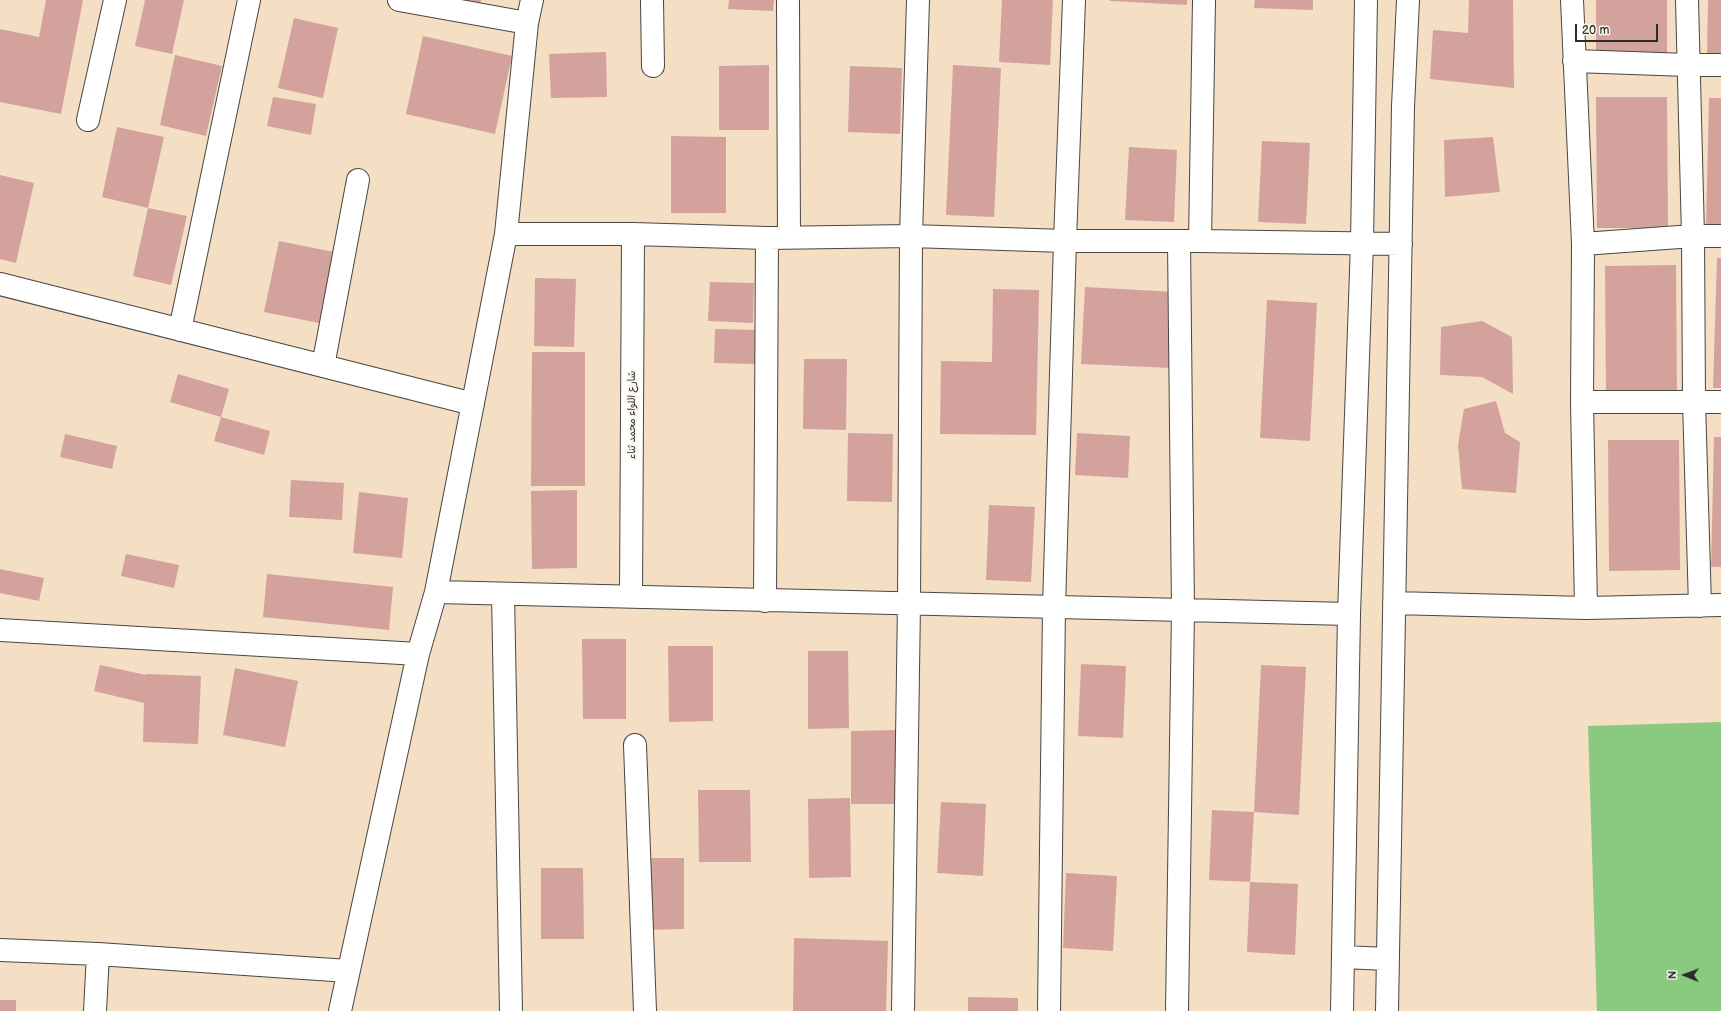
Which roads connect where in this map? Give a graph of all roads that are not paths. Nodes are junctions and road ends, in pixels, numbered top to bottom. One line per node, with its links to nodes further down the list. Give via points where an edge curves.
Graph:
1 (116, 0): 19 (street)
2 (248, 0): 34 (street)
3 (399, 0): 14 (street)
4 (532, 0): 14 (street)
5 (652, 0): 18 (street)
6 (788, 0): 26 (street)
7 (918, 0): 23 (street)
8 (1074, 0): 28 (street)
9 (1204, 0): 29 (street)
10 (1366, 0): 30 (street)
11 (1408, 0): 31 (street)
12 (1572, 0): 15 (street)
13 (1687, 0): 16 (street)
14 (527, 23): 21 (street)
15 (1574, 61): 16 (street); 32 (street)
16 (1688, 65): 17 (street); 24 (street)
17 (1721, 65)
18 (653, 66)
19 (88, 120)
20 (358, 180): 35 (street)
21 (506, 234): 22 (street); 39 (street)
22 (633, 234): 27 (street); 42 (street, شارع اللواء محمد ثناء)
23 (911, 236): 26 (street); 28 (street); 44 (street)
24 (1694, 236): 25 (street); 32 (street); 37 (street)
25 (1721, 236)
26 (790, 237): 27 (street)
27 (767, 238): 43 (street)
28 (1064, 241): 29 (street); 48 (street)
29 (1189, 241): 30 (street); 50 (street)
30 (1362, 243): 31 (street); 51 (street)
31 (1401, 244): 45 (street)
32 (1583, 244): 36 (street)
33 (0, 284): 34 (street)
34 (180, 330): 35 (street)
35 (323, 366): 39 (street)
36 (1582, 402): 37 (street); 49 (street)
37 (1694, 402): 38 (street); 47 (street)
38 (1721, 402)
39 (473, 404): 40 (street)
40 (436, 592): 41 (street); 53 (street)
41 (503, 594): 42 (street); 62 (street)
42 (631, 596): 43 (street)
43 (765, 601): 44 (street)
44 (909, 603): 48 (street); 64 (street)
45 (1394, 603): 49 (street); 58 (street)
46 (1721, 605): 47 (street)
47 (1700, 606): 49 (street)
48 (1054, 607): 50 (street); 65 (street)
49 (1586, 608)
50 (1183, 610): 51 (street); 66 (street)
51 (1349, 614): 57 (street)
52 (0, 630): 53 (street)
53 (418, 654): 59 (street)
54 (635, 745): 63 (street)
55 (0, 950): 56 (street)
56 (98, 954): 59 (street); 60 (street)
57 (1343, 957): 58 (street); 67 (street)
58 (1388, 959): 68 (street)
59 (348, 971): 61 (street)
60 (95, 1011)
61 (340, 1011)
62 (511, 1011)
63 (645, 1011)
64 (903, 1011)
65 (1049, 1011)
66 (1177, 1011)
67 (1342, 1011)
68 (1387, 1011)

